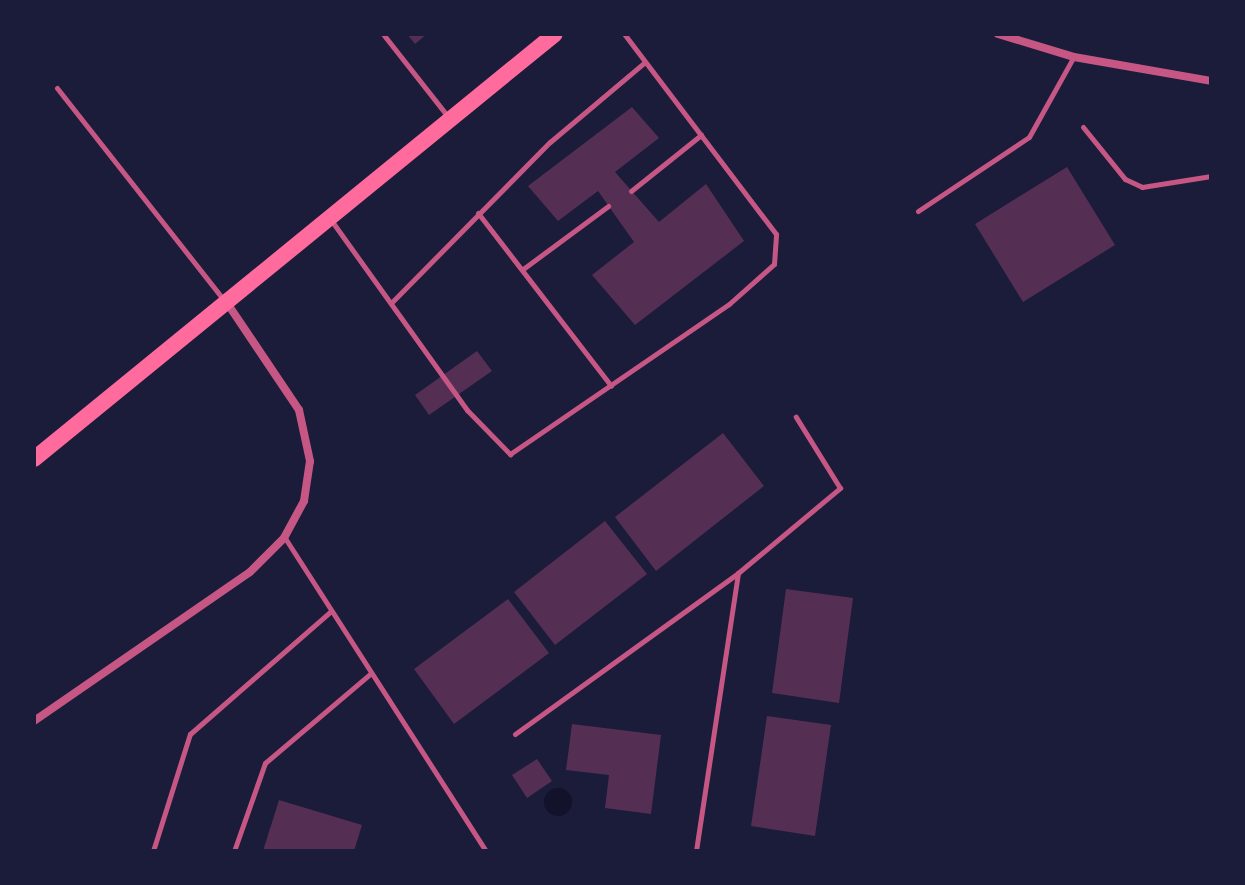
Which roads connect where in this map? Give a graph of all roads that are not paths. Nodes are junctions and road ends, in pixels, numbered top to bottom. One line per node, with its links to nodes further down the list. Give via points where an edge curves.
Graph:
1 (383, 34): 9 (lane)
2 (555, 34): 9 (main road)
3 (624, 34): 6 (lane)
4 (998, 34): 5 (street)
5 (1074, 57): 7 (street); 15 (lane, via 1029,137)
6 (645, 62): 11 (lane); 16 (lane)
7 (1211, 81)
8 (57, 88): 19 (lane)
9 (449, 119): 17 (main road)
10 (1083, 127): 12 (lane, via 1125,179 1142,187)
11 (701, 135): 13 (lane); 21 (lane, via 776,234 774,264)
12 (1211, 176)
13 (631, 191)
14 (608, 206): 18 (lane)
15 (918, 211)
16 (478, 213): 18 (lane); 20 (lane)
17 (328, 216): 19 (main road); 20 (lane)
18 (523, 269): 21 (lane)
19 (224, 299): 23 (main road); 24 (street, via 287,384 307,440 304,501)
20 (392, 302): 21 (lane, via 467,410 510,454)
21 (611, 386)
22 (796, 417): 25 (lane, via 840,488)
23 (34, 459)
24 (284, 538): 26 (lane); 28 (street, via 250,572)
25 (738, 573): 29 (lane); 33 (lane)
26 (331, 611): 27 (lane); 30 (lane, via 190,734)
27 (371, 673): 31 (lane, via 265,763); 32 (lane)
28 (34, 721)
29 (515, 734)
30 (153, 851)
31 (234, 851)
32 (486, 851)
33 (696, 851)

